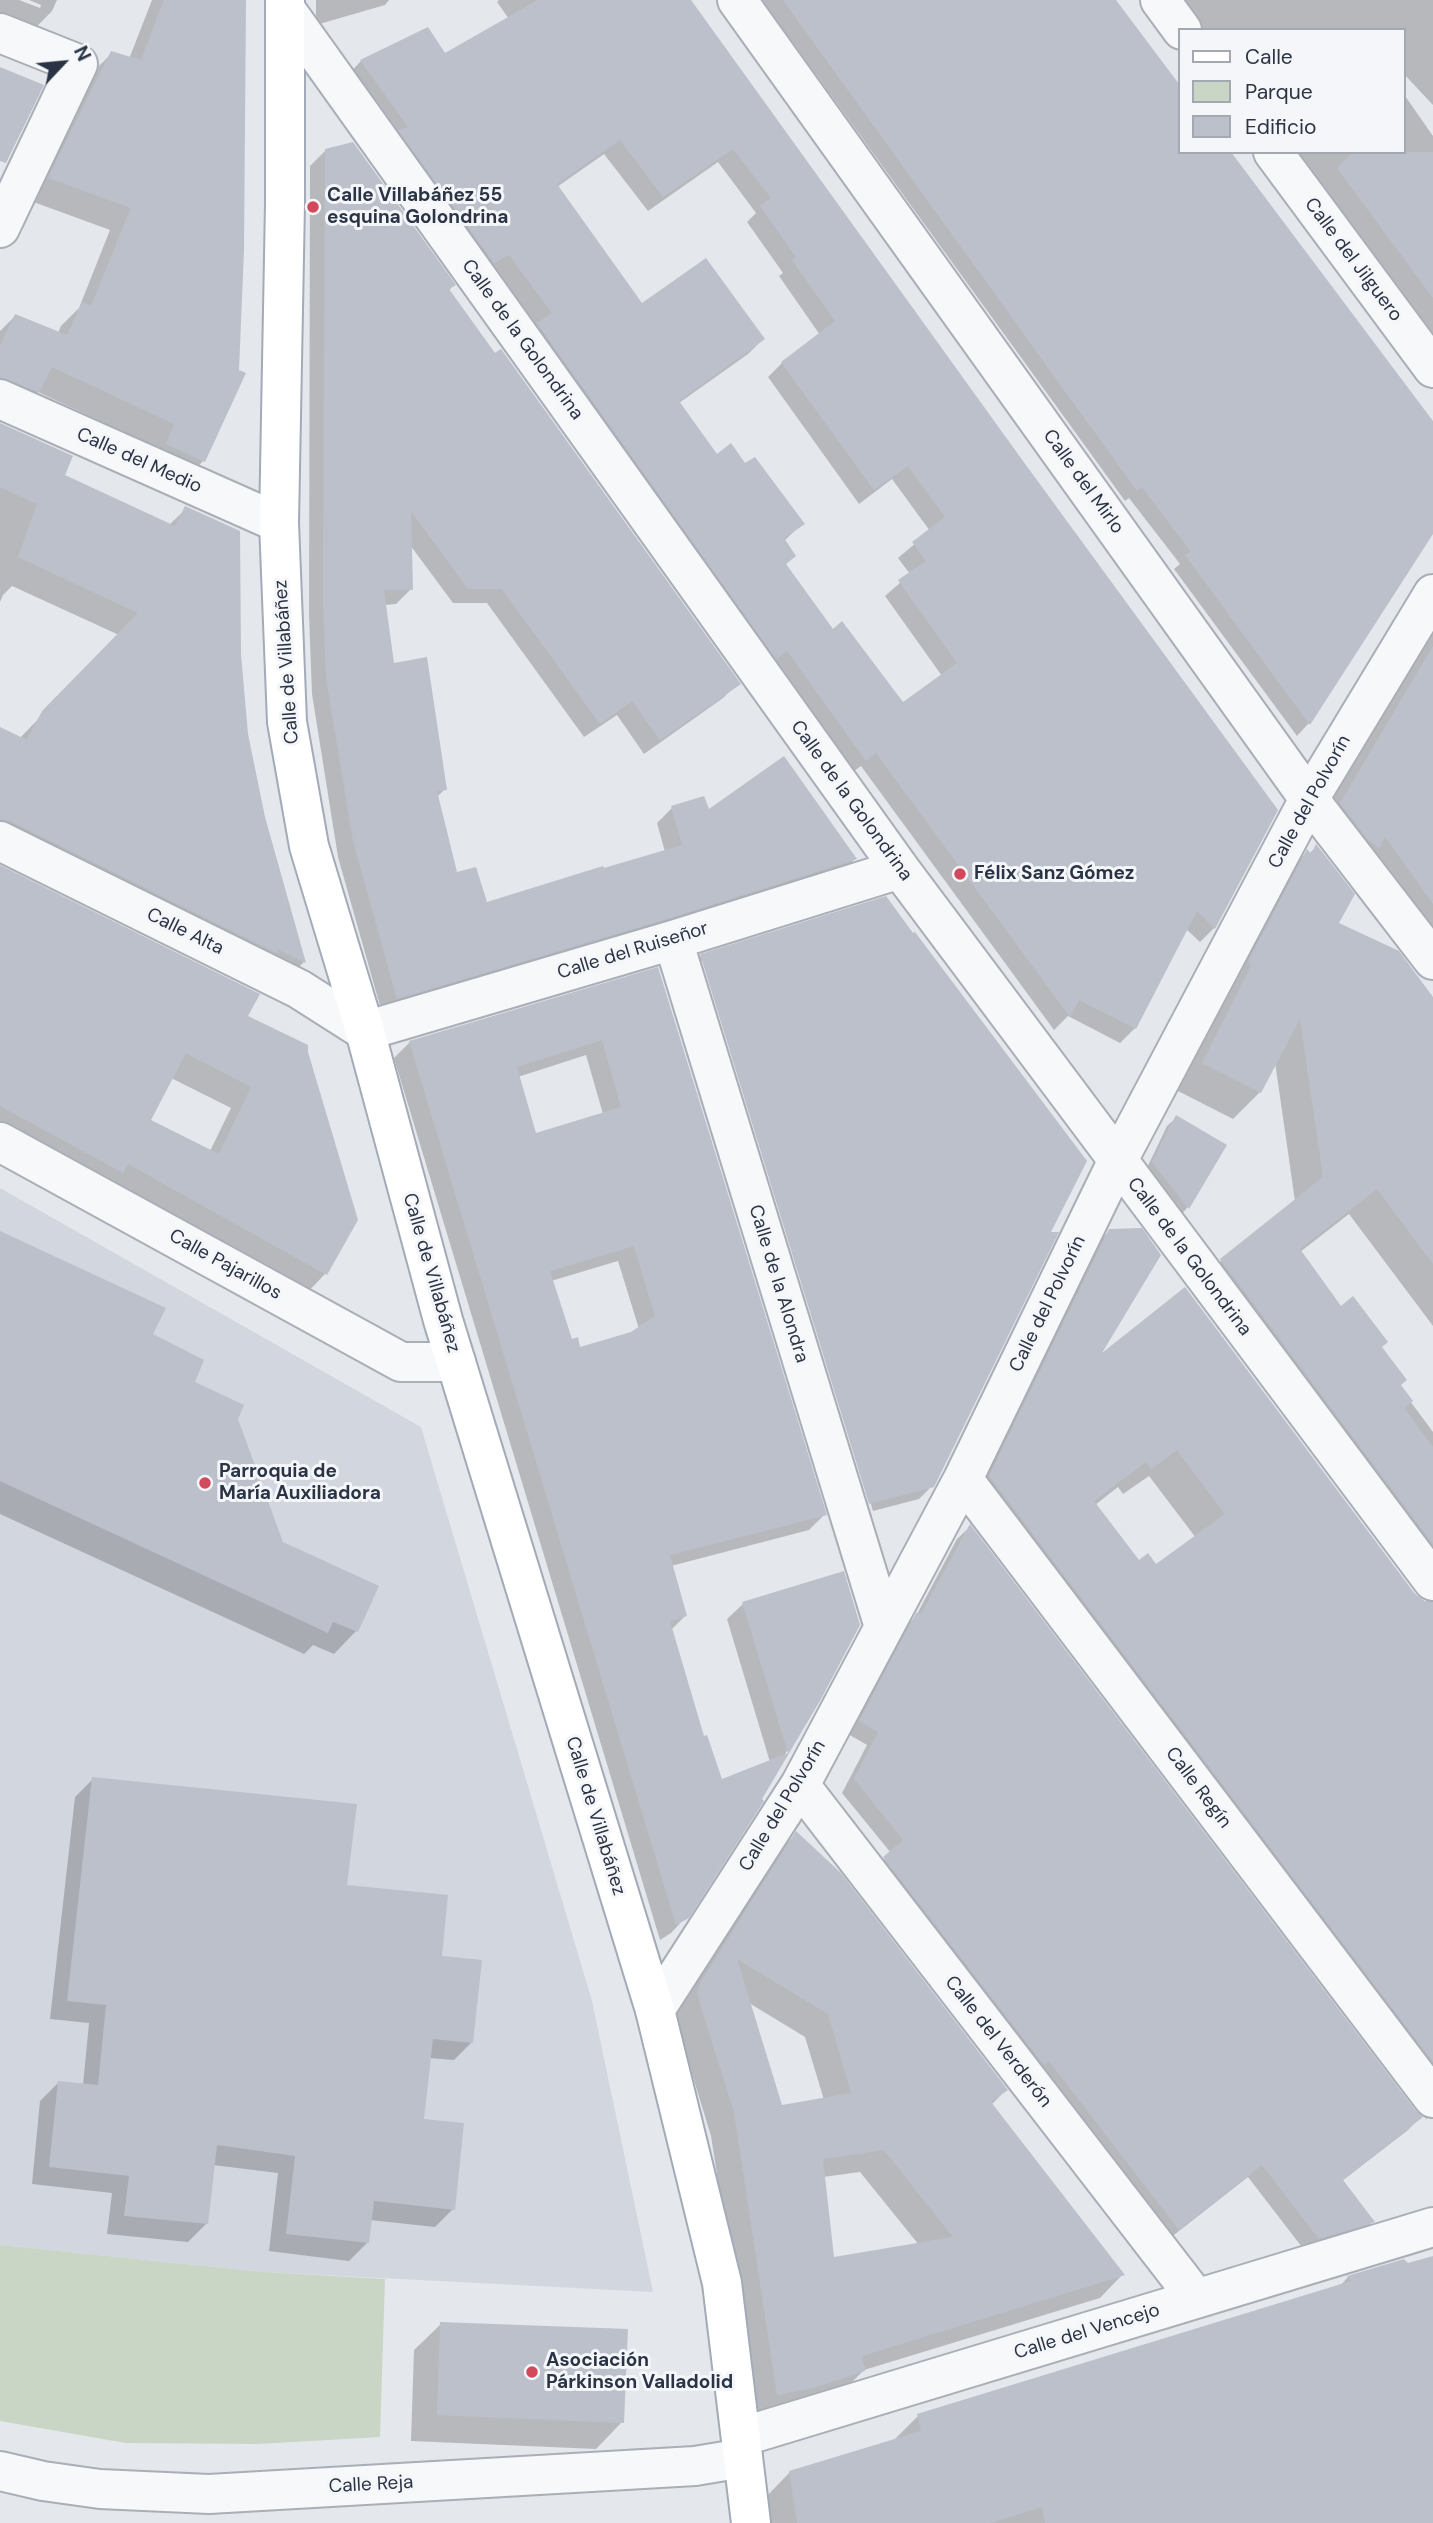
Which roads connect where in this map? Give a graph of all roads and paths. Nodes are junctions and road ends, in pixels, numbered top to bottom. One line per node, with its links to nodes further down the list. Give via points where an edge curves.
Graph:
1 (737, 0): 12 (street, Calle del Mirlo)
2 (1160, 0): 4 (street)
3 (286, 5): 10 (main road, Calle de Villabáñez); 14 (street, Calle de la Golondrina)
4 (1181, 28)
5 (0, 33): 7 (street, via 78,64)
6 (1274, 154): 8 (street, Calle del Jilguero)
7 (0, 228)
8 (1433, 368)
9 (0, 398): 10 (street, Calle del Medio)
10 (279, 523): 17 (main road, Calle de Villabáñez, via 290,736 309,846)
11 (1433, 594): 12 (street, Calle del Polvorín)
12 (1309, 799): 16 (street, Calle del Mirlo); 19 (street, Calle del Polvorín)
13 (0, 841): 17 (street, Calle Alta, via 299,989)
14 (900, 869): 15 (street, Calle del Ruiseñor); 19 (street, Calle de la Golondrina)
15 (673, 940): 17 (street, Calle del Ruiseñor); 23 (street, Calle de la Alondra)
16 (1433, 960)
17 (365, 1031): 20 (main road, Calle de Villabáñez)
18 (0, 1142): 20 (street, Calle Pajarillos, via 401,1362)
19 (1117, 1162): 21 (street, Calle del Polvorín); 22 (street, Calle de la Golondrina)
20 (456, 1362): 25 (main road, Calle de Villabáñez)
21 (963, 1479): 23 (street, Calle del Polvorín); 26 (street, Calle Regín)
22 (1433, 1581)
23 (884, 1627): 24 (street, Calle del Polvorín)
24 (800, 1785): 25 (street, Calle del Polvorín); 28 (street, Calle del Verderón)
25 (655, 2010): 29 (main road, Calle de Villabáñez, via 722,2283)
26 (1433, 2098)
27 (1433, 2227): 28 (street, Calle del Vencejo)
28 (1196, 2298): 29 (street, Calle del Vencejo)
29 (742, 2447): 30 (street, Calle Reja, via 695,2466 209,2494 100,2489); 31 (main road, Calle de Villabáñez)
30 (0, 2471)
31 (751, 2523)

